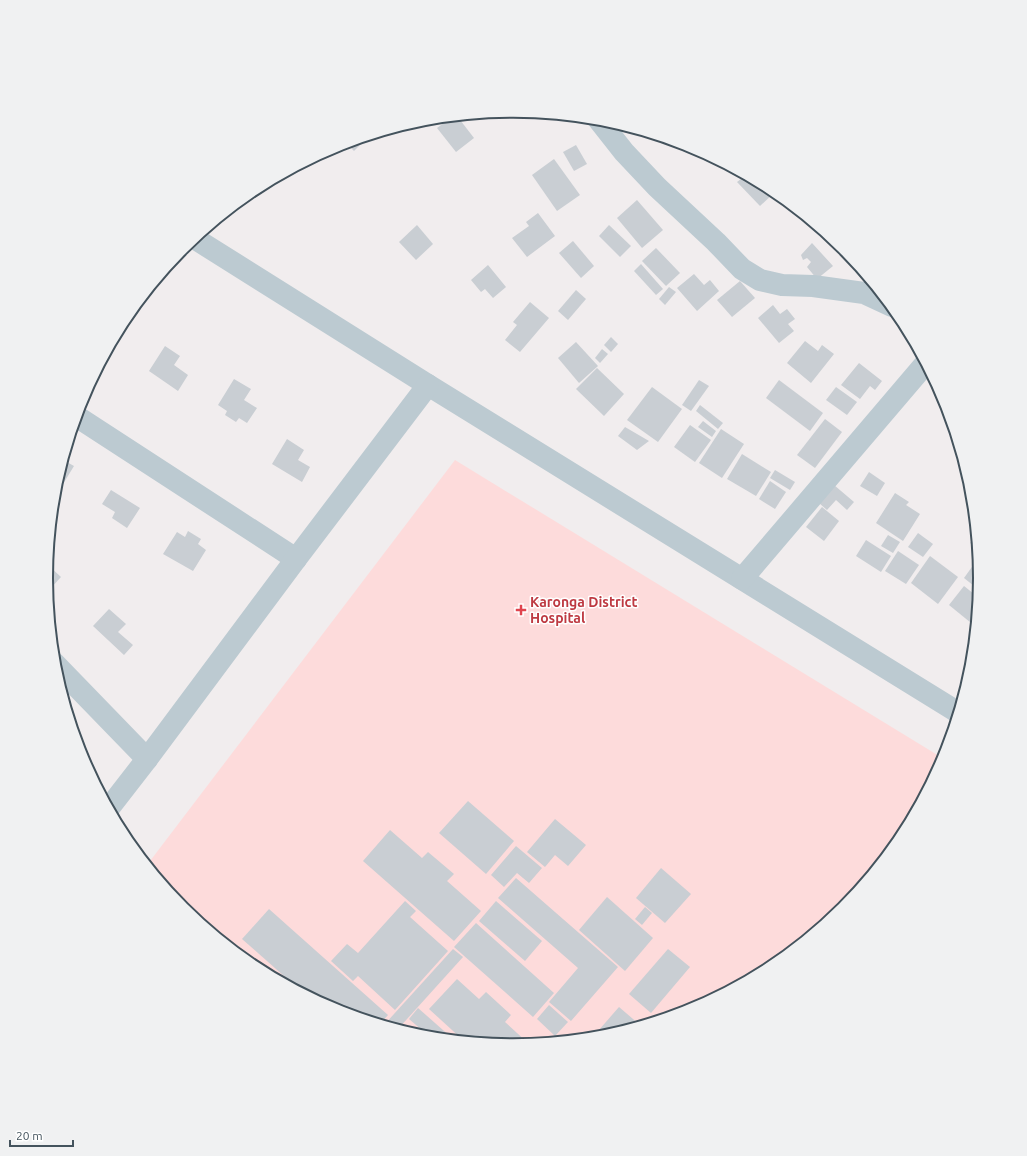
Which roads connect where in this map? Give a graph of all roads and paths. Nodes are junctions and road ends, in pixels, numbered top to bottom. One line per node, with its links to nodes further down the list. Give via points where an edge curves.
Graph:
1 (604, 126): 3 (street, via 657,187 742,269 760,280 782,285 813,286 864,293)
2 (200, 241): 5 (street)
3 (881, 301)
4 (923, 367): 8 (street)
5 (428, 385): 7 (street); 8 (street)
6 (81, 419): 7 (street)
7 (296, 559): 11 (street)
8 (742, 578): 10 (street)
9 (63, 672): 11 (street)
10 (954, 710)
11 (147, 759): 12 (street)
12 (112, 804)

